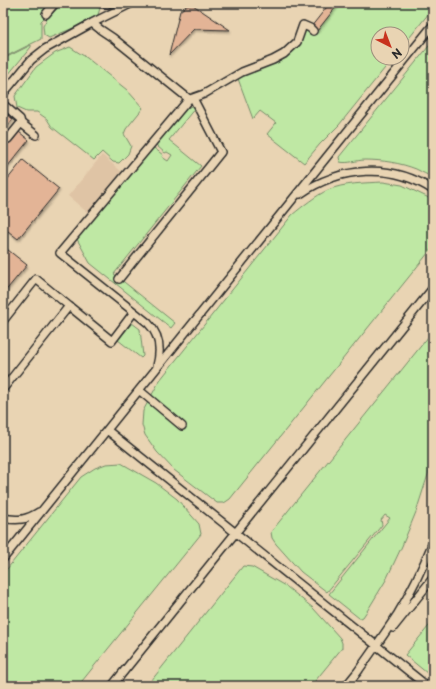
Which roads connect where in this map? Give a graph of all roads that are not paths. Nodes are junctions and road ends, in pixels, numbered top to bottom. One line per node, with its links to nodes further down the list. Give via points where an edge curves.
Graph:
1 (55, 3): 5 (street)
2 (100, 3): 3 (street)
3 (109, 3)
4 (132, 3): 6 (street)
5 (46, 14)
6 (92, 22): 9 (street, via 31,60); 10 (street)
7 (433, 25): 16 (street)
8 (313, 31): 10 (street, via 303,25 297,42 284,54)
9 (3, 94)
10 (191, 98): 17 (street, via 221,152); 20 (street, via 60,253)
11 (3, 104): 12 (street, via 20,119)
12 (21, 123): 13 (street); 14 (street)
13 (36, 135)
14 (8, 139)
15 (433, 190): 16 (street, via 418,181 393,173 354,172 319,183)
16 (290, 203): 22 (street)
17 (119, 279)
18 (433, 288): 29 (street)
19 (69, 306): 20 (street, via 112,340); 21 (street, via 36,279); 23 (street)
20 (134, 312): 22 (street, via 154,329 157,336 158,360)
21 (3, 321)
22 (153, 373): 24 (street)
23 (3, 389)
24 (139, 390): 25 (street); 26 (street)
25 (182, 426)
26 (107, 430): 27 (street); 29 (street)
27 (44, 508): 28 (street, via 22,520); 31 (street)
28 (3, 518)
29 (236, 532): 33 (street); 34 (street)
30 (433, 542): 33 (street, via 411,590)
31 (3, 559)
32 (433, 578): 33 (street)
33 (377, 646): 35 (street); 36 (street)
34 (112, 686)
35 (346, 686)
36 (427, 686)

